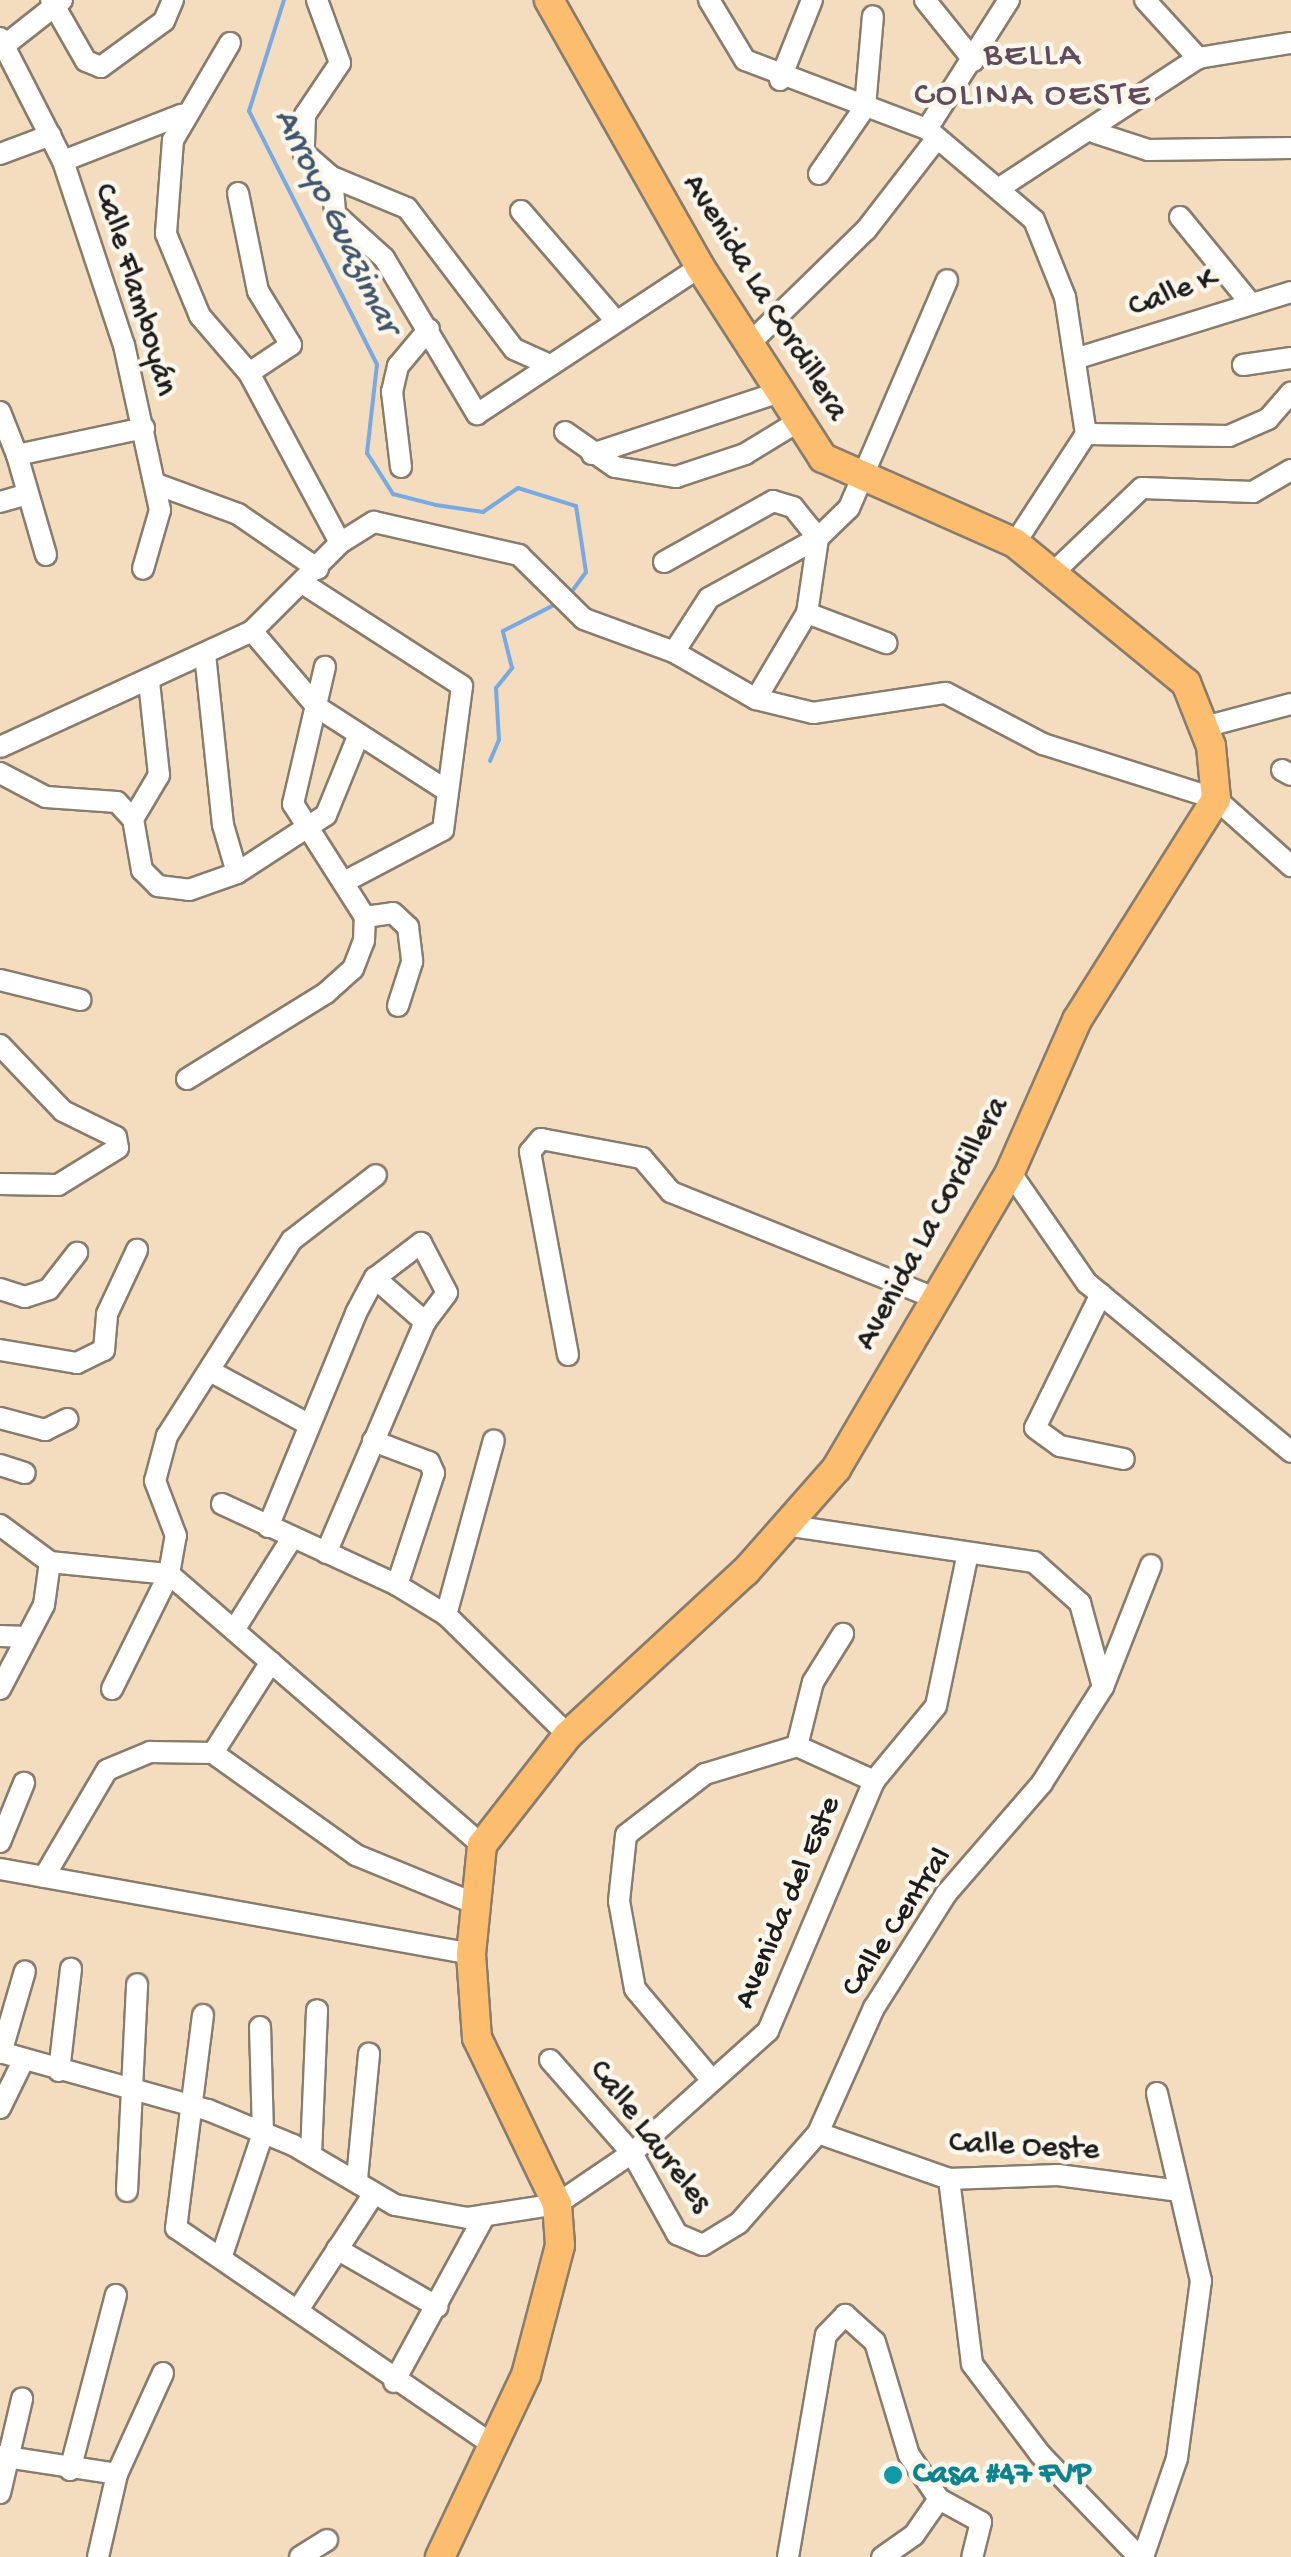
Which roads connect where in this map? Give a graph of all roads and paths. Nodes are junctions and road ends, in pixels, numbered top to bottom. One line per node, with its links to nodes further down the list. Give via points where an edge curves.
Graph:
1 (174, 0): 9 (street, via 164,22 102,67 86,61)
2 (317, 0): 26 (street, via 340,63 298,134 304,153)
3 (549, 0): 31 (main road, Avenida La Cordillera)
4 (709, 0): 16 (street, via 745,60)
5 (812, 0): 16 (street)
6 (925, 0): 15 (street)
7 (1009, 0): 15 (street)
8 (1145, 0): 14 (street)
9 (56, 2): 13 (street)
10 (873, 16): 17 (street)
11 (1290, 41): 14 (street)
12 (230, 43): 18 (street)
13 (2, 44): 21 (street, Calle Flamboyán)
14 (1198, 58): 20 (street)
15 (974, 61): 19 (street)
16 (780, 80): 17 (street)
17 (865, 107): 19 (street); 25 (street)
18 (181, 115): 24 (street); 42 (street, via 166,234 200,316)
19 (932, 133): 27 (street); 37 (street, via 866,230)
20 (1096, 133): 22 (street, via 1148,150); 27 (street)
21 (50, 136): 23 (street); 24 (street, Calle Flamboyán)
22 (1291, 148)
23 (0, 154)
24 (62, 161): 47 (street, Calle Flamboyán)
25 (820, 174)
26 (332, 177): 36 (street, via 334,214 384,258); 40 (street, via 407,208 514,349)
27 (998, 189): 38 (street, via 1034,220)
28 (238, 193): 42 (street, via 258,291 291,345)
29 (521, 210): 35 (street)
30 (1180, 216): 34 (street)
31 (700, 267): 35 (street); 37 (main road, Avenida La Cordillera)
32 (947, 280): 54 (street, via 882,421)
33 (1291, 292): 34 (street, Calle K)
34 (1247, 299): 38 (street, Calle K)
35 (615, 320): 40 (street)
36 (429, 329): 40 (street, via 477,414); 52 (street, via 398,366 392,392)
37 (749, 344): 43 (main road, Avenida La Cordillera)
38 (1078, 358): 49 (street)
39 (1291, 358): 41 (street)
40 (545, 363)
41 (1243, 365)
42 (249, 373): 59 (street)
43 (780, 392): 46 (main road, Avenida La Cordillera); 50 (street)
44 (1291, 394): 49 (street, via 1268,419 1229,436)
45 (0, 412): 51 (street)
46 (796, 423): 50 (street, via 745,454 676,478 648,478); 54 (main road, Avenida La Cordillera, via 823,458)
47 (144, 428): 51 (street); 55 (street, Calle Flamboyán)
48 (565, 432): 50 (street)
49 (1086, 434): 60 (street)
50 (592, 454)
51 (17, 455): 56 (street)
52 (402, 467)
53 (1291, 470): 64 (street, via 1253,492 1142,488)
54 (866, 480): 58 (street); 60 (main road, Avenida La Cordillera)
55 (156, 484): 63 (street, Calle Flamboyán, via 159,533); 65 (street, via 238,514)
56 (28, 494): 57 (street); 61 (street)
57 (0, 502)
58 (818, 538): 62 (street, via 793,507 774,500); 66 (street); 69 (street, via 708,598)
59 (340, 543): 65 (street); 69 (street, via 374,522 498,546 558,588 571,610)
60 (1014, 543): 64 (main road, Avenida La Cordillera)
61 (46, 554)
62 (664, 562)
63 (142, 569)
64 (1054, 571): 76 (main road, Avenida La Cordillera, via 1186,683)
65 (311, 576): 67 (street); 80 (street, via 462,686)
66 (806, 612): 68 (street); 73 (street)
67 (252, 631): 70 (street); 75 (street)
68 (886, 644)
69 (674, 652): 73 (street)
70 (204, 654): 72 (street); 85 (street, via 222,824)
71 (325, 667): 75 (street)
72 (148, 681): 78 (street); 82 (street, via 159,775)
73 (756, 699): 81 (street, via 813,713 946,693 1043,744)
74 (1291, 704): 76 (street)
75 (317, 707): 77 (street); 83 (street, via 296,772 293,804)
76 (1204, 727): 81 (main road, Avenida La Cordillera)
77 (356, 739): 80 (street); 83 (street, via 331,808)
78 (0, 747)
79 (0, 774): 82 (street, via 46,797 99,795)
80 (446, 790): 86 (street, via 436,838)
81 (1216, 799): 84 (street); 93 (main road, Avenida La Cordillera, via 1077,1020)
82 (133, 819): 85 (street, via 142,870 158,886 189,890)
83 (306, 823): 85 (street); 86 (street)
84 (1290, 862)
85 (237, 873)
86 (346, 881): 87 (street)
87 (364, 916): 90 (street, via 393,913 408,927 412,962); 92 (street, via 353,968 326,993)
88 (0, 980): 89 (street)
89 (81, 1000)
90 (398, 1006)
91 (0, 1044): 95 (street, via 62,1111 116,1137 118,1148 99,1168 40,1191)
92 (187, 1079)
93 (1010, 1172): 100 (street); 101 (main road, Avenida La Cordillera)
94 (376, 1175): 105 (street, via 292,1240)
95 (0, 1184)
96 (137, 1250): 103 (street, via 107,1314 104,1350 77,1363)
97 (77, 1253): 99 (street, via 49,1289 25,1297)
98 (375, 1278): 102 (street); 102 (street, via 422,1244 448,1287); 108 (street)
99 (0, 1290)
100 (1101, 1294): 111 (street); 112 (street, via 1035,1428 1060,1446)
101 (932, 1297): 104 (street, via 671,1192 642,1158 542,1139 530,1152); 116 (main road, Avenida La Cordillera, via 836,1469)
102 (425, 1322): 110 (street)
103 (0, 1350)
104 (568, 1355)
105 (210, 1371): 108 (street); 124 (street, via 155,1469 176,1536)
106 (0, 1418): 107 (street, via 45,1430)
107 (68, 1419)
108 (306, 1423): 117 (street)
109 (494, 1440): 126 (street)
110 (373, 1442): 120 (street); 125 (street, via 429,1462 434,1472)
111 (1288, 1444)
112 (1124, 1460)
113 (0, 1465): 114 (street)
114 (26, 1473)
115 (222, 1504): 117 (street)
116 (792, 1526): 121 (street); 135 (main road, Avenida La Cordillera)
117 (268, 1527): 119 (street)
118 (4, 1536): 122 (street)
119 (292, 1538): 120 (street); 127 (street)
120 (326, 1553): 125 (street)
121 (968, 1553): 132 (street, via 1034,1562 1080,1603); 138 (street, Avenida del Este, via 936,1706)
122 (50, 1562): 124 (street); 130 (street)
123 (1151, 1565): 132 (street, Calle Central)
124 (169, 1574): 127 (street); 134 (street)
125 (397, 1585): 126 (street)
126 (446, 1615): 135 (street)
127 (236, 1627): 131 (street)
128 (843, 1634): 136 (street, via 813,1682)
129 (0, 1636): 130 (street)
130 (27, 1637): 133 (street)
131 (270, 1662): 137 (street); 141 (street)
132 (1103, 1687): 163 (street, Calle Central, via 1042,1784 946,1894 874,2008)
133 (0, 1689)
134 (112, 1690)
135 (568, 1735): 141 (main road, Avenida La Cordillera)
136 (798, 1746): 138 (street); 157 (street, via 705,1774 626,1835 619,1902 635,1988)
137 (214, 1753): 143 (street, via 150,1752 107,1770); 144 (street, via 356,1855)
138 (874, 1781): 157 (street, Avenida del Este, via 768,2031)
139 (24, 1783): 140 (street)
140 (0, 1842)
141 (482, 1845): 144 (main road, Avenida La Cordillera)
142 (0, 1869): 143 (street)
143 (44, 1877): 145 (street)
144 (473, 1903): 145 (main road, Avenida La Cordillera)
145 (471, 1954): 171 (main road, Avenida La Cordillera, via 477,2038)
146 (71, 1969): 156 (street)
147 (25, 1970): 152 (street)
148 (137, 1984): 158 (street)
149 (317, 2010): 165 (street)
150 (203, 2015): 160 (street)
151 (260, 2027): 162 (street)
152 (1, 2052): 155 (street)
153 (369, 2054): 166 (street)
154 (550, 2060): 164 (street, Calle Laureles)
155 (24, 2062): 156 (street); 161 (street)
156 (59, 2070): 158 (street)
157 (710, 2078): 164 (street, Avenida del Este)
158 (130, 2089): 160 (street); 169 (street)
159 (1157, 2093): 168 (street)
160 (192, 2106): 162 (street); 175 (street, via 176,2228)
161 (0, 2108)
162 (263, 2133): 165 (street); 175 (street)
163 (818, 2133): 167 (street, Calle Oeste); 173 (street, Calle Central, via 739,2224)
164 (632, 2153): 171 (street, Avenida del Este); 173 (street, Calle Laureles, via 677,2234)
165 (311, 2154): 166 (street)
166 (357, 2179): 170 (street)
167 (949, 2179): 168 (street, Calle Oeste, via 1058,2175); 195 (street, via 972,2364 1040,2454)
168 (1172, 2190): 195 (street, via 1200,2281 1177,2458)
169 (127, 2191)
170 (373, 2196): 172 (street); 174 (street)
171 (557, 2204): 172 (street); 182 (main road, Avenida La Cordillera, via 554,2287)
172 (485, 2215): 177 (street)
173 (703, 2244)
174 (337, 2249): 177 (street); 178 (street)
175 (224, 2252): 178 (street)
176 (116, 2295): 184 (street)
177 (438, 2307): 180 (street)
178 (298, 2310): 180 (street)
179 (163, 2373): 185 (street)
180 (394, 2382): 182 (street)
181 (22, 2399): 183 (street)
182 (494, 2446): 191 (main road, Avenida La Cordillera)
183 (5, 2457): 184 (street); 186 (street)
184 (70, 2470): 185 (street)
185 (117, 2474): 189 (street)
186 (0, 2494)
187 (939, 2499): 192 (street, via 910,2455 875,2342 856,2316 835,2318); 193 (street, via 914,2534); 194 (street, via 981,2522)
188 (328, 2540): 190 (street)
189 (98, 2557)
190 (300, 2557)
191 (440, 2557)
192 (788, 2557)
193 (882, 2557)
194 (972, 2557)
195 (1141, 2557)

